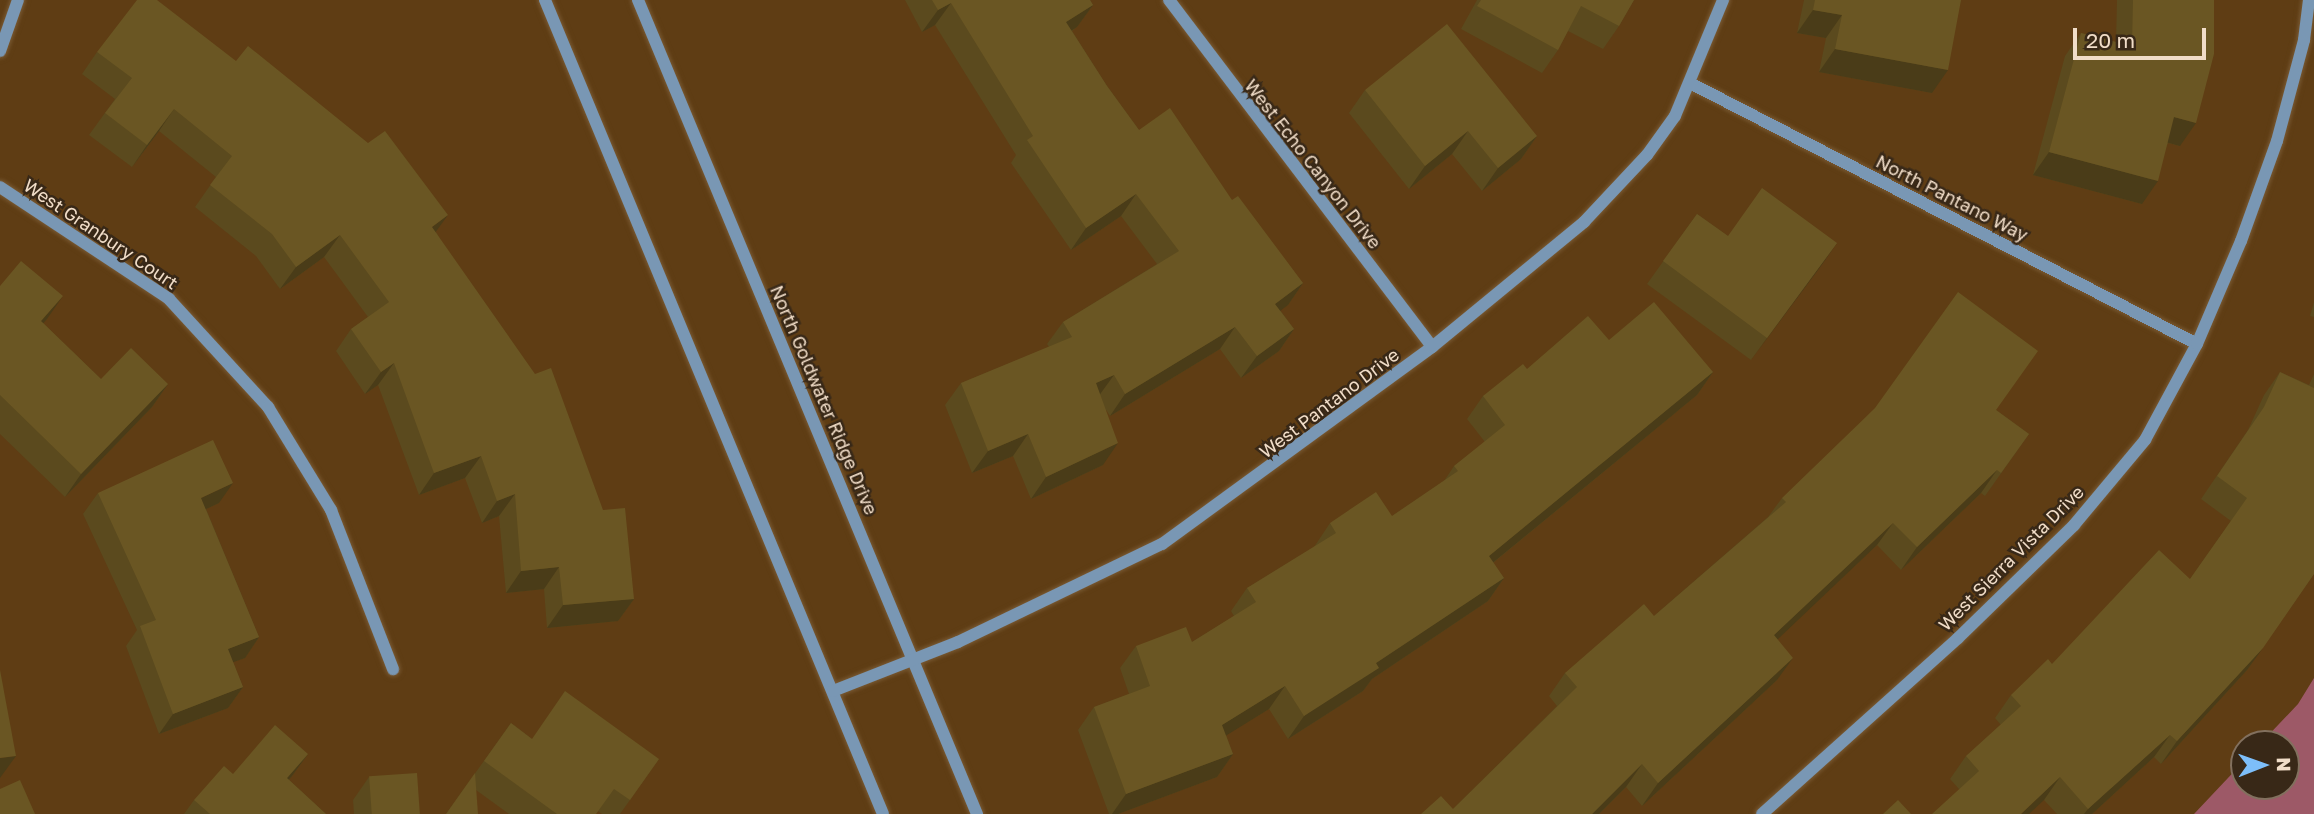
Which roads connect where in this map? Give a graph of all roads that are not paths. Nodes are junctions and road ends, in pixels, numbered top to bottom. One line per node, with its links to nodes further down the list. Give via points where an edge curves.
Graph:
1 (18, 0): 7 (street)
2 (545, 0): 14 (street)
3 (638, 0): 12 (street, North Goldwater Ridge Drive)
4 (1169, 0): 11 (street, West Echo Canyon Drive)
5 (1723, 0): 8 (street, West Pantano Drive)
6 (2309, 0): 10 (street, West Sierra Vista Drive, via 2304,40 2277,141)
7 (0, 51)
8 (1690, 82): 10 (street, North Pantano Way); 11 (street, West Pantano Drive, via 1675,116 1647,155 1584,222)
9 (0, 187): 13 (street, West Granbury Court, via 169,299 268,407 331,510)
10 (2197, 344): 17 (street, West Sierra Vista Drive, via 2145,440 2074,525 1958,638)
11 (1432, 347): 12 (street, West Pantano Drive, via 1162,544)
12 (913, 661): 14 (street, West Pantano Drive); 16 (street, North Goldwater Ridge Drive)
13 (393, 669)
14 (833, 691): 15 (street)
15 (883, 814)
16 (977, 814)
17 (1762, 814)

